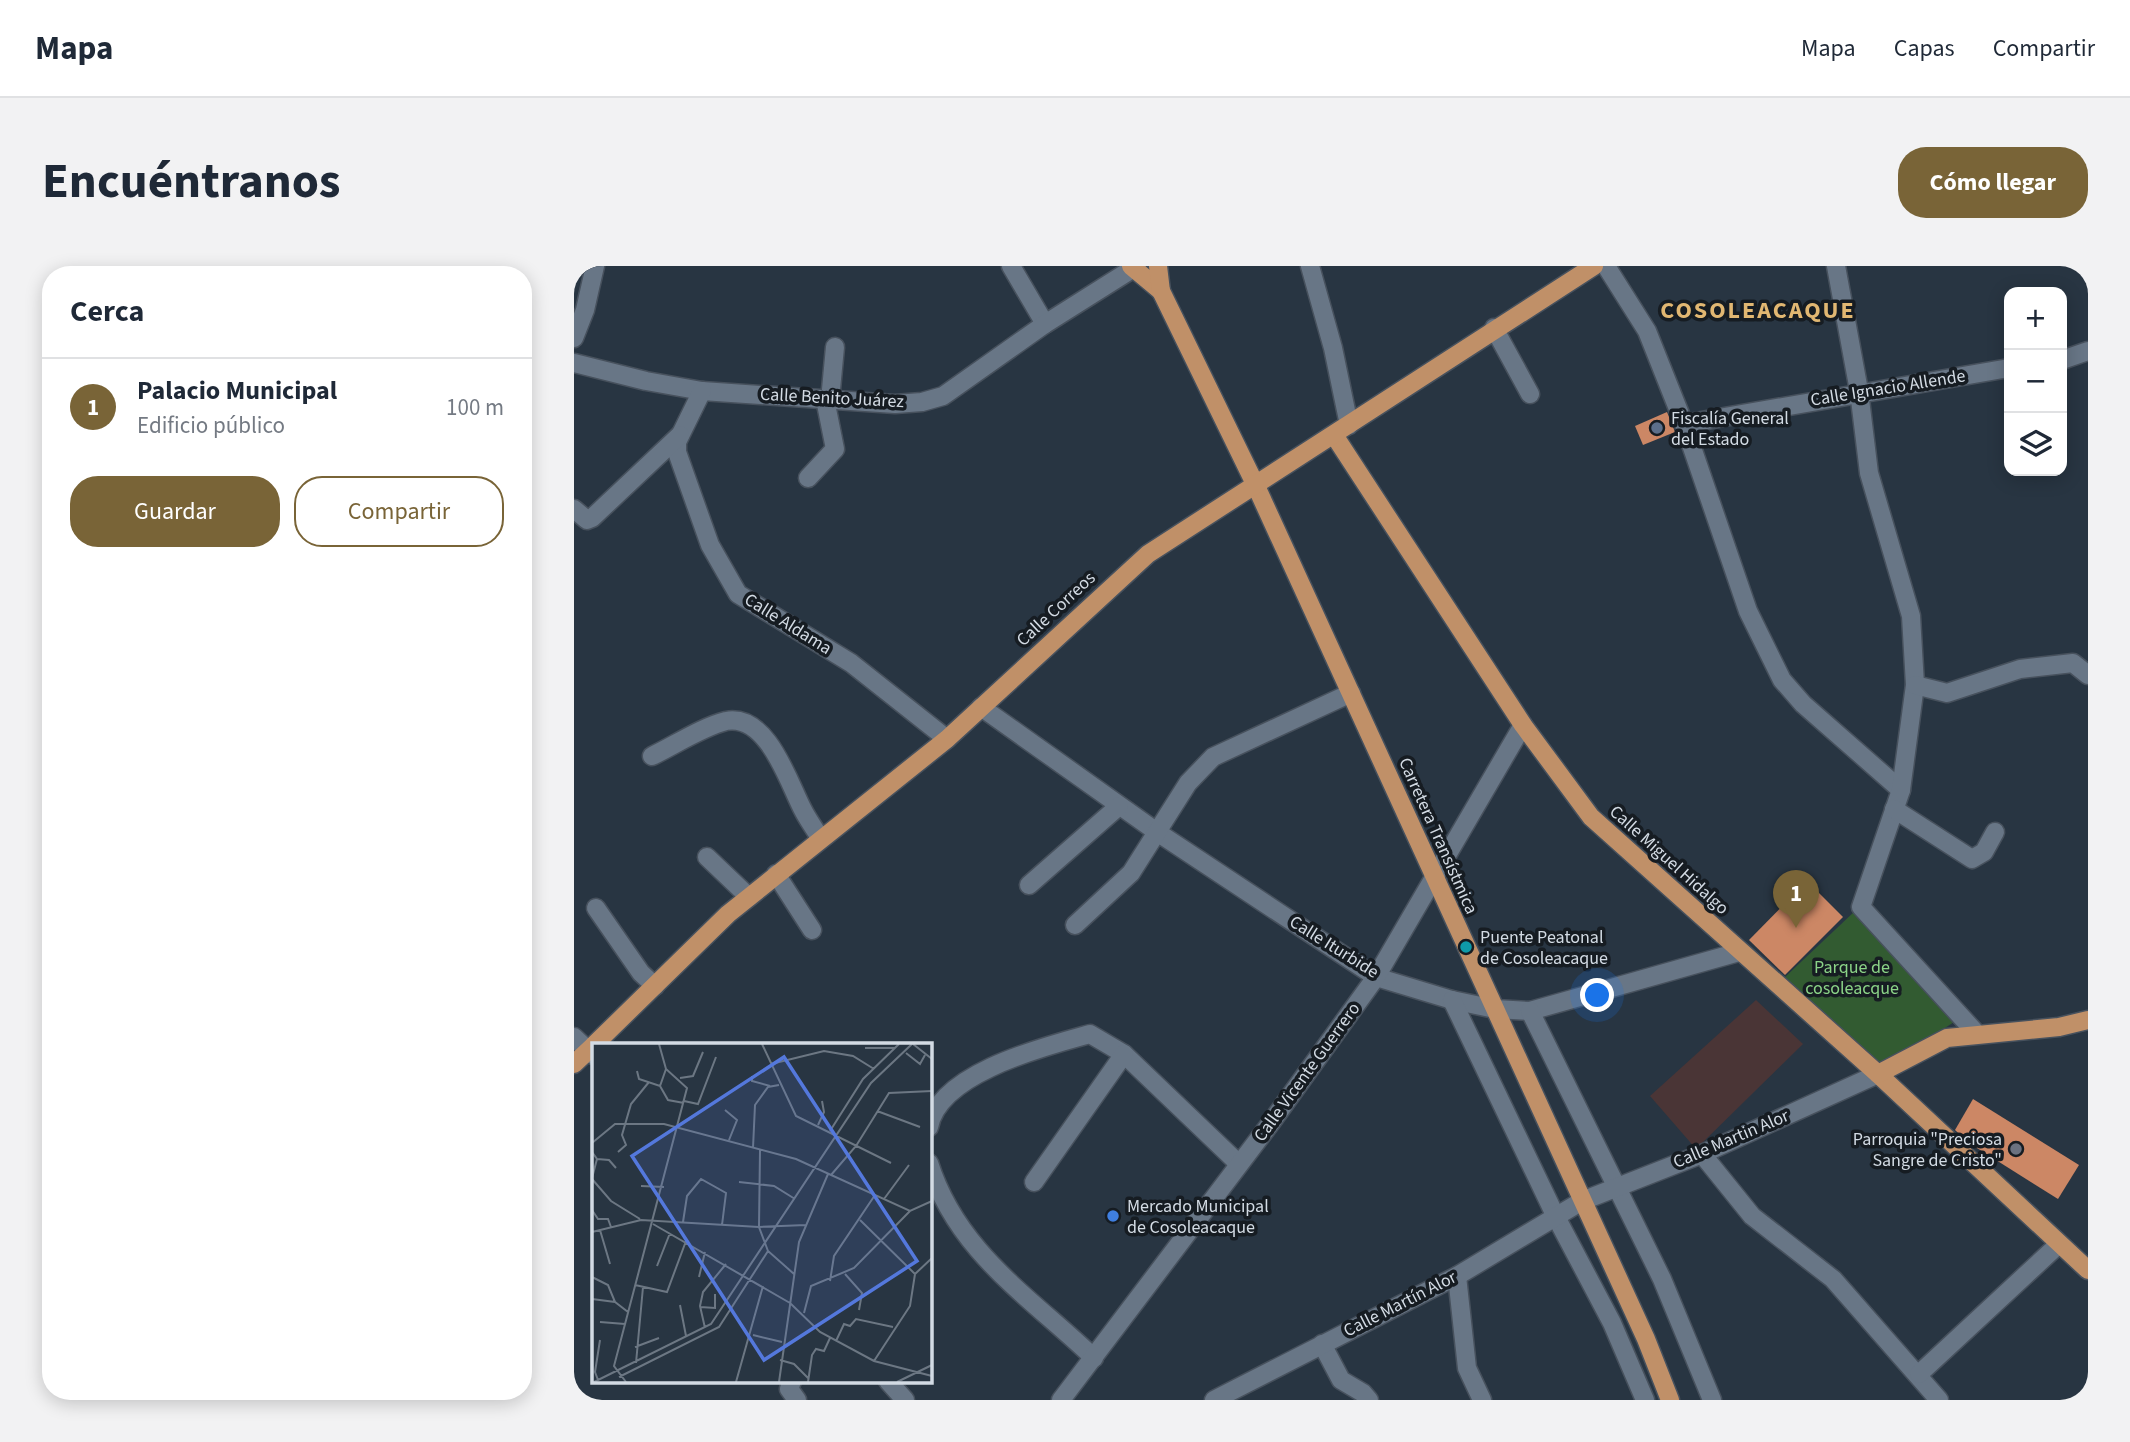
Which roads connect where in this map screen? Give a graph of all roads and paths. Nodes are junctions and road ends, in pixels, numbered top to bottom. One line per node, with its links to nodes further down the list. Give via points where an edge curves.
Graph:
1 (595, 266): 12 (street)
2 (1011, 266): 10 (street)
3 (1157, 266): 9 (main road, Carretera Transístmica)
4 (1310, 266): 23 (street)
5 (1594, 266): 11 (main road, Calle Correos)
6 (1606, 266): 22 (street, via 1647,331)
7 (1836, 266): 19 (street)
8 (1126, 269): 9 (main road, Carretera Transístmica); 10 (street, Calle Benito Juárez)
9 (1161, 291): 27 (main road, Carretera Transístmica)
10 (1045, 324): 21 (street, Calle Benito Juárez, via 943,396 895,404)
11 (1494, 328): 20 (street); 23 (main road, Calle Correos)
12 (574, 338)
13 (835, 347): 21 (street)
14 (2088, 351): 15 (street)
15 (2067, 358)
16 (574, 363): 18 (street, Calle Benito Juárez)
17 (2004, 369): 19 (street, Calle Ignacio Allende)
18 (702, 391): 21 (street, Calle Benito Juárez); 24 (street, Calle Aldama)
19 (1859, 391): 22 (street, Calle Ignacio Allende); 30 (street, via 1869,473 1911,616)
20 (1530, 394)
21 (828, 399): 26 (street, via 835,449)
22 (1684, 424): 36 (street, via 1748,611 1782,680 1802,704)
23 (1349, 425): 25 (main road, Calle Correos)
24 (680, 435): 28 (street, via 592,518 582,517); 34 (street, Calle Aldama, via 680,465 710,545 738,594 851,663)
25 (1334, 435): 27 (main road, Calle Correos); 33 (main road, Calle Miguel Hidalgo)
26 (808, 478)
27 (1256, 486): 31 (main road, Carretera Transístmica); 32 (main road, Calle Correos, via 1148,554)
28 (574, 509)
29 (2088, 675): 30 (street, via 2073,663 2020,669 1947,693)
30 (1915, 685): 36 (street)
31 (1351, 693): 39 (street, via 1213,757 1188,783); 44 (main road, Carretera Transístmica)
32 (981, 707): 34 (main road, Calle Correos); 37 (street, Calle Iturbide)
33 (1522, 724): 44 (street, Calle Vicente Guerrero); 50 (main road, Calle Miguel Hidalgo, via 1591,817)
34 (947, 739): 41 (main road, Calle Correos)
35 (652, 756): 41 (street, via 727,721 746,725 783,762)
36 (1901, 790): 38 (street)
37 (1119, 806): 39 (street, Calle Iturbide); 45 (street)
38 (1894, 809): 40 (street, via 1972,859 1984,852); 57 (street, via 1861,907)
39 (1157, 832): 48 (street, via 1119,887); 51 (street, Calle Iturbide)
40 (1995, 832)
41 (820, 838): 43 (main road, Calle Correos)
42 (707, 857): 46 (street)
43 (776, 874): 46 (main road, Calle Correos); 49 (street)
44 (1434, 880): 51 (street, Calle Vicente Guerrero); 54 (main road, Carretera Transístmica)
45 (1028, 884)
46 (749, 897): 52 (main road, Calle Correos)
47 (596, 908): 52 (street)
48 (1075, 925)
49 (812, 930)
50 (1739, 952): 55 (street, Calle Iturbide); 63 (main road, Calle Miguel Hidalgo)
51 (1376, 976): 53 (street, Calle Iturbide); 66 (street, Calle Vicente Guerrero)
52 (654, 986): 59 (main road, Calle Correos)
53 (1452, 1000): 54 (street, Calle Iturbide); 71 (street)
54 (1495, 1009): 55 (street, Calle Iturbide); 70 (main road, Carretera Transístmica)
55 (1530, 1011): 69 (street)
56 (2088, 1020): 57 (main road)
57 (1977, 1034): 63 (main road, via 1947,1038)
58 (574, 1037): 60 (street)
59 (598, 1043)
60 (592, 1049): 62 (main road, Calle Correos)
61 (1124, 1054): 64 (street, via 1090,1034 1039,1048 956,1085); 66 (street); 68 (street)
62 (574, 1064)
63 (1878, 1074): 65 (street, Calle Martin Alor); 72 (main road, Calle Miguel Hidalgo)
64 (931, 1115)
65 (1702, 1154): 69 (street, Calle Martin Alor); 77 (street, via 1752,1216 1833,1279)
66 (1239, 1164): 76 (street, Calle Vicente Guerrero)
67 (931, 1169): 76 (street, via 938,1191 973,1247)
68 (1034, 1182)
69 (1616, 1186): 70 (street, Calle Martin Alor); 88 (street, via 1662,1279)
70 (1582, 1201): 71 (street, Calle Martín Alor); 87 (main road, Carretera Transístmica)
71 (1555, 1215): 74 (street, Calle Martín Alor); 86 (street, via 1612,1323)
72 (2059, 1244): 73 (main road, Calle Miguel Hidalgo); 77 (street)
73 (2088, 1270)
74 (1457, 1276): 75 (street, Calle Martín Alor); 85 (street, via 1467,1368)
75 (1322, 1344): 83 (street, Calle Martín Alor); 84 (street, via 1341,1380)
76 (1094, 1359): 82 (street, Calle Vicente Guerrero)
77 (1919, 1374): 89 (street)
78 (792, 1382): 80 (street, via 789,1389)
79 (889, 1382): 81 (street)
80 (797, 1400)
81 (905, 1400)
82 (1061, 1400)
83 (1214, 1400)
84 (1370, 1400)
85 (1482, 1400)
86 (1645, 1400)
87 (1670, 1400)
88 (1712, 1400)
89 (1939, 1400)

